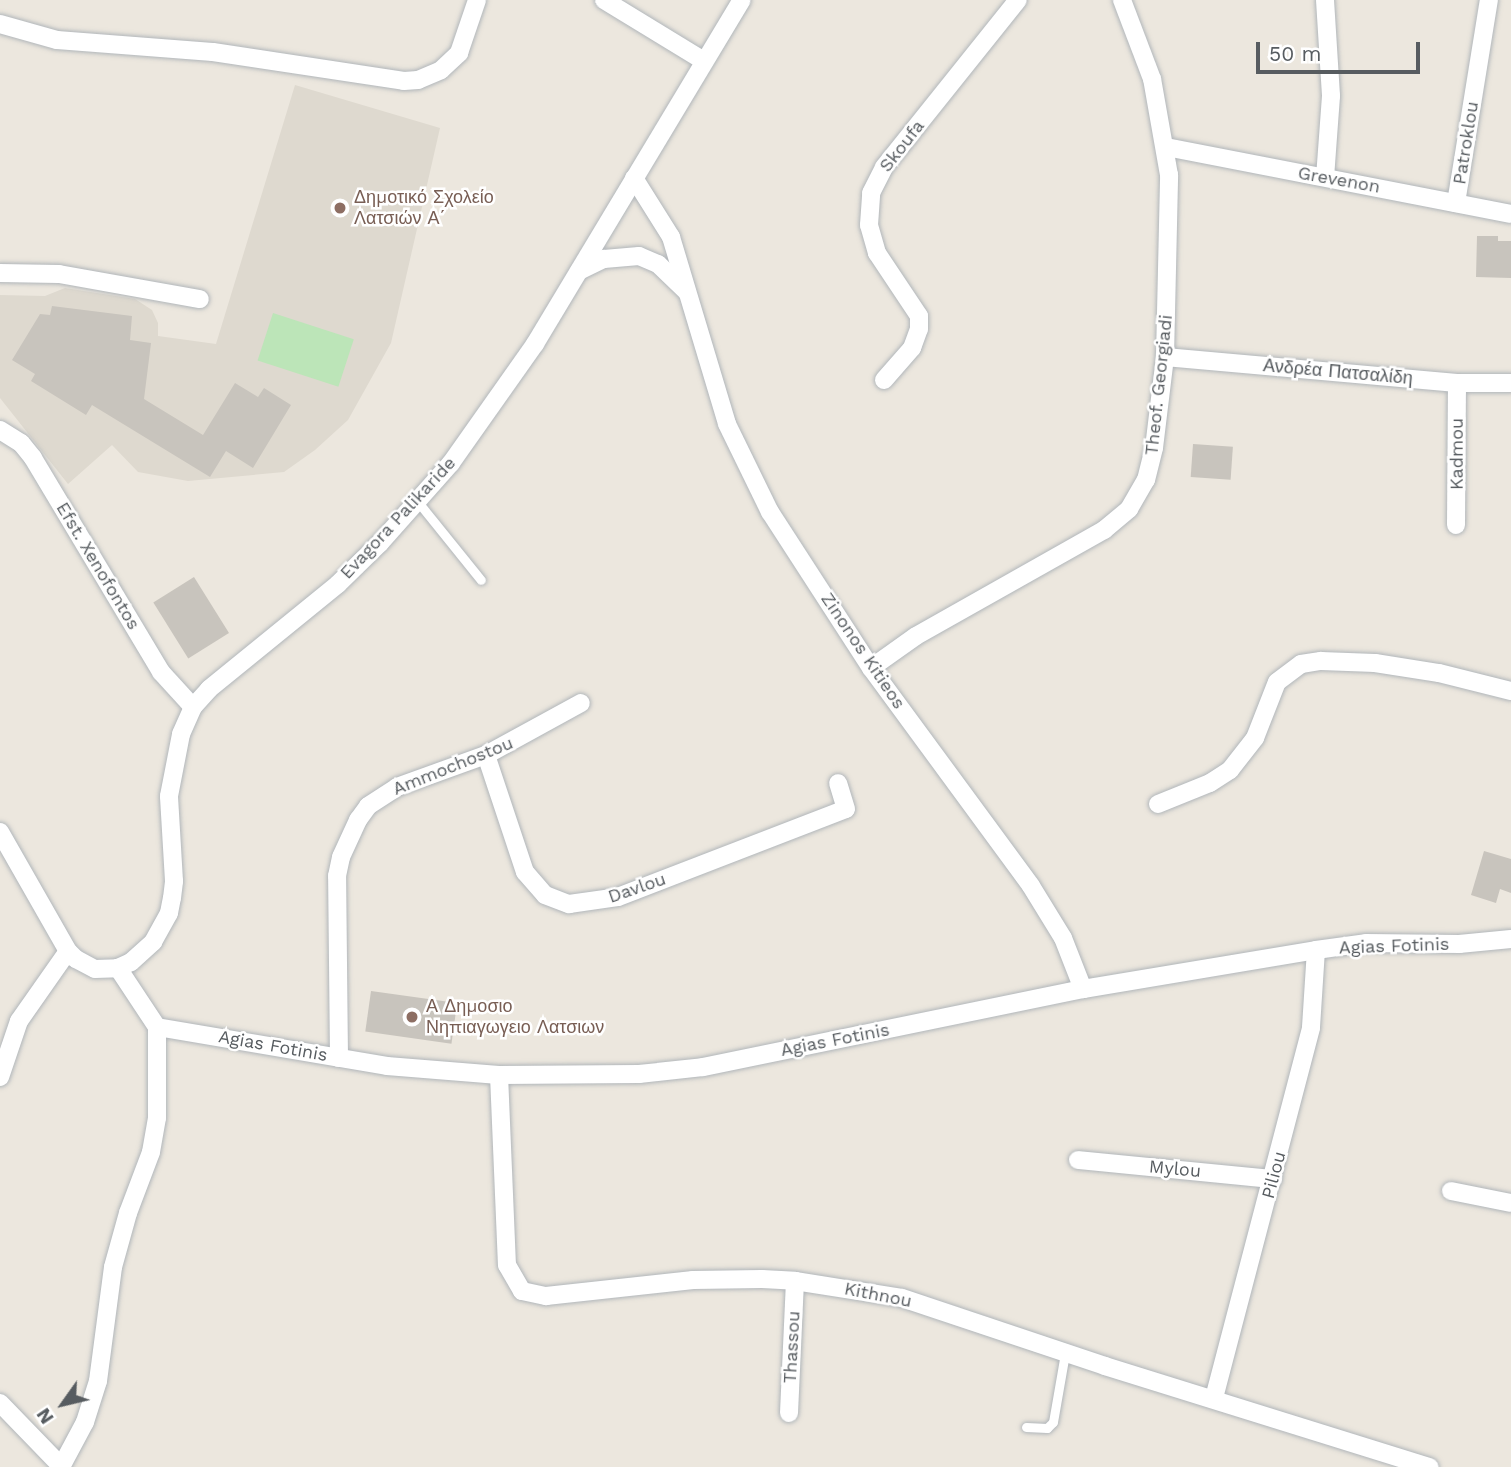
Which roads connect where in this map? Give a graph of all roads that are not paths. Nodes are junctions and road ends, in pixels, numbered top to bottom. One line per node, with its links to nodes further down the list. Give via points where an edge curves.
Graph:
1 (477, 0): 8 (street, via 459,53 441,70 404,81 213,52 57,40)
2 (604, 0): 9 (street)
3 (742, 0): 9 (street, Evagora Palikaride)
4 (1018, 0): 20 (street, Skoufa, via 884,167 871,193 869,225 877,253 919,316 912,348)
5 (1122, 0): 10 (street, Theof. Georgiadi, via 1152,79)
6 (1325, 0): 11 (street, via 1331,96)
7 (1489, 0): 13 (street, Patroklou)
8 (0, 24)
9 (704, 61): 12 (street, Evagora Palikaride)
10 (1166, 147): 11 (street, Grevenon); 19 (street, Theof. Georgiadi)
11 (1325, 177): 13 (street, Grevenon)
12 (634, 178): 15 (street, Evagora Palikaride); 17 (street, Zinonos Kitieos, via 671,237)
13 (1456, 203): 14 (street, Grevenon)
14 (1511, 214)
15 (578, 271): 17 (street, Zinonos Kitieos, via 604,259 639,256 658,264); 24 (street, Evagora Palikaride, via 491,409)
16 (0, 273): 18 (street, via 59,274)
17 (686, 291): 27 (street, Zinonos Kitieos, via 710,374 744,464)
18 (201, 299)
19 (1165, 357): 21 (street, Ανδρέα Πατσαλίδη); 27 (street, Theof. Georgiadi, via 1150,467 1129,509 1082,545 916,636)
20 (884, 380)
21 (1457, 383): 22 (street, Ανδρέα Πατσαλίδη); 25 (street, Kadmou)
22 (1511, 383)
23 (0, 429): 30 (street, Efst. Xenofontos, via 33,458 161,672)
24 (418, 502): 26 (lane); 30 (street, Evagora Palikaride, via 338,584)
25 (1456, 525)
26 (481, 580)
27 (871, 668): 39 (street, Zinonos Kitieos, via 1031,886 1063,938)
28 (1511, 691): 33 (street, via 1376,663 1301,664 1277,682 1255,738 1230,771)
29 (581, 704): 31 (street, Ammochostou)
30 (193, 706): 38 (street, Evagora Palikaride, via 172,774 169,820 174,881 169,913 153,942)
31 (486, 755): 32 (street, Davlou, via 525,872 545,895 569,904 618,897 846,809); 41 (street, Ammochostou, via 397,787 368,806 348,837 337,877)
32 (838, 783)
33 (1158, 804)
34 (0, 832): 37 (street)
35 (1511, 939): 36 (street, Agias Fotinis, via 1459,944 1366,943)
36 (1316, 950): 39 (street, Agias Fotinis); 45 (street, Piliou, via 1311,1027)
37 (68, 951): 38 (street, via 95,969); 43 (street, via 19,1021)
38 (118, 968): 40 (street)
39 (1083, 989): 42 (street, Agias Fotinis, via 703,1067 639,1074)
40 (157, 1027): 41 (street, Agias Fotinis); 54 (street, via 159,1083 151,1152 113,1267 98,1381 85,1422)
41 (339, 1058): 42 (street, Agias Fotinis)
42 (499, 1075): 48 (street, Kithnou, via 507,1265 522,1291 546,1296 693,1280)
43 (0, 1077)
44 (1078, 1160): 45 (street, Mylou)
45 (1273, 1178): 50 (street, Piliou)
46 (1451, 1192): 47 (street)
47 (1511, 1203)
48 (795, 1281): 49 (street, Kithnou, via 902,1298); 52 (street, Thassou)
49 (1065, 1353): 50 (street, Kithnou); 53 (lane, via 1053,1422 1047,1428)
50 (1214, 1398): 55 (street, Kithnou)
51 (0, 1403): 54 (street)
52 (789, 1413)
53 (1026, 1427)
54 (61, 1466)
55 (1430, 1467)

